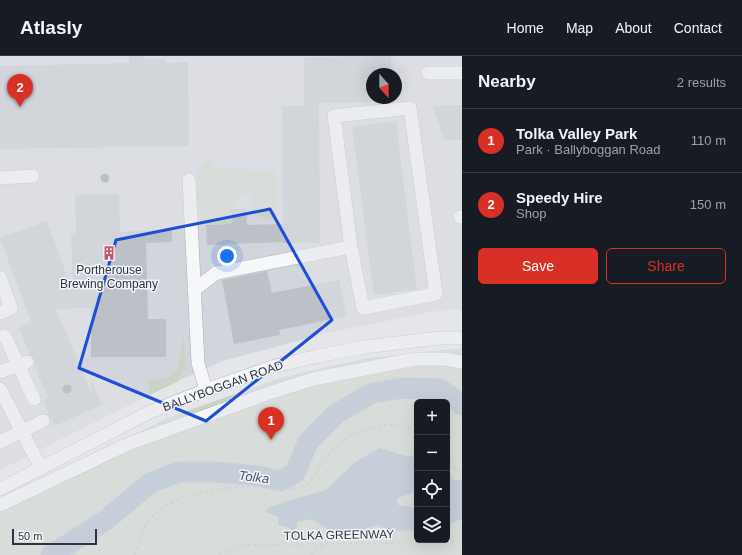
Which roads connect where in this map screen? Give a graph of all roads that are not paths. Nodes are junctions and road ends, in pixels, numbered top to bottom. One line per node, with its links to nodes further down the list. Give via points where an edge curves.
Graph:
1 (428, 73): 2 (street)
2 (462, 73)
3 (33, 176): 4 (street)
4 (0, 178)
5 (189, 180): 8 (street)
6 (351, 246): 6 (street, via 364,308 436,294 410,108 334,116); 8 (street, via 216,273)
7 (0, 277): 9 (street, via 11,308)
8 (194, 290): 16 (street, via 198,363)
9 (0, 313)
10 (4, 336): 13 (street)
11 (462, 338): 16 (street, BALLYBOGGAN ROAD, via 412,341 318,356 275,366)
12 (462, 362): 23 (street, via 415,359 306,381 128,444)
13 (22, 363): 14 (street); 17 (street)
14 (0, 372)
15 (0, 389): 19 (street)
16 (206, 390): 21 (street, BALLYBOGGAN ROAD, via 150,412)
17 (34, 399)
18 (43, 421): 19 (street)
19 (22, 431): 20 (street); 21 (street)
20 (0, 442)
21 (41, 468): 22 (street, BALLYBOGGAN ROAD)
22 (0, 489)
23 (0, 505)

